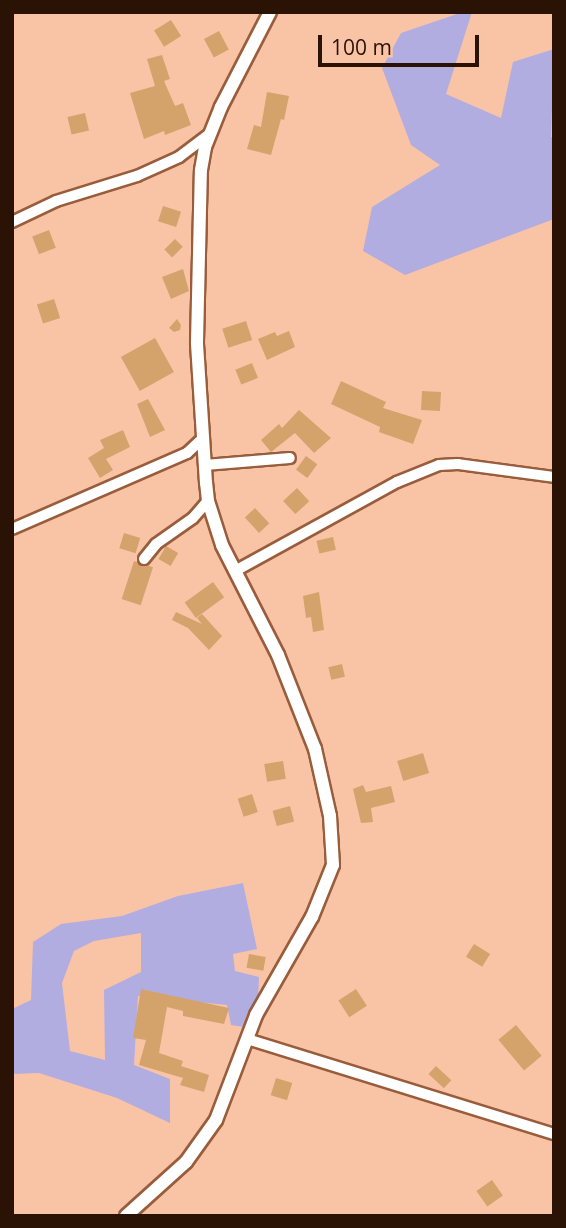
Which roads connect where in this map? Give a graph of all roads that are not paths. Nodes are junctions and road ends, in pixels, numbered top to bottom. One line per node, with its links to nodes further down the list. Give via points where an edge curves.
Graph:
1 (270, 12): 2 (street)
2 (212, 125): 3 (street, via 205,140 179,157 137,176 56,201); 4 (street, via 199,194 197,342)
3 (12, 222)
4 (203, 438): 6 (street); 9 (street, via 187,453)
5 (290, 458): 6 (street)
6 (205, 465): 8 (street)
7 (554, 477): 11 (street, via 439,465 397,482)
8 (208, 501): 10 (street); 11 (street, via 216,532)
9 (12, 530)
10 (144, 559)
11 (235, 571): 12 (street, via 306,723 321,771 335,849 329,880)
12 (247, 1039): 13 (street); 14 (street, via 216,1120 202,1143)
13 (554, 1134)
14 (126, 1216)

